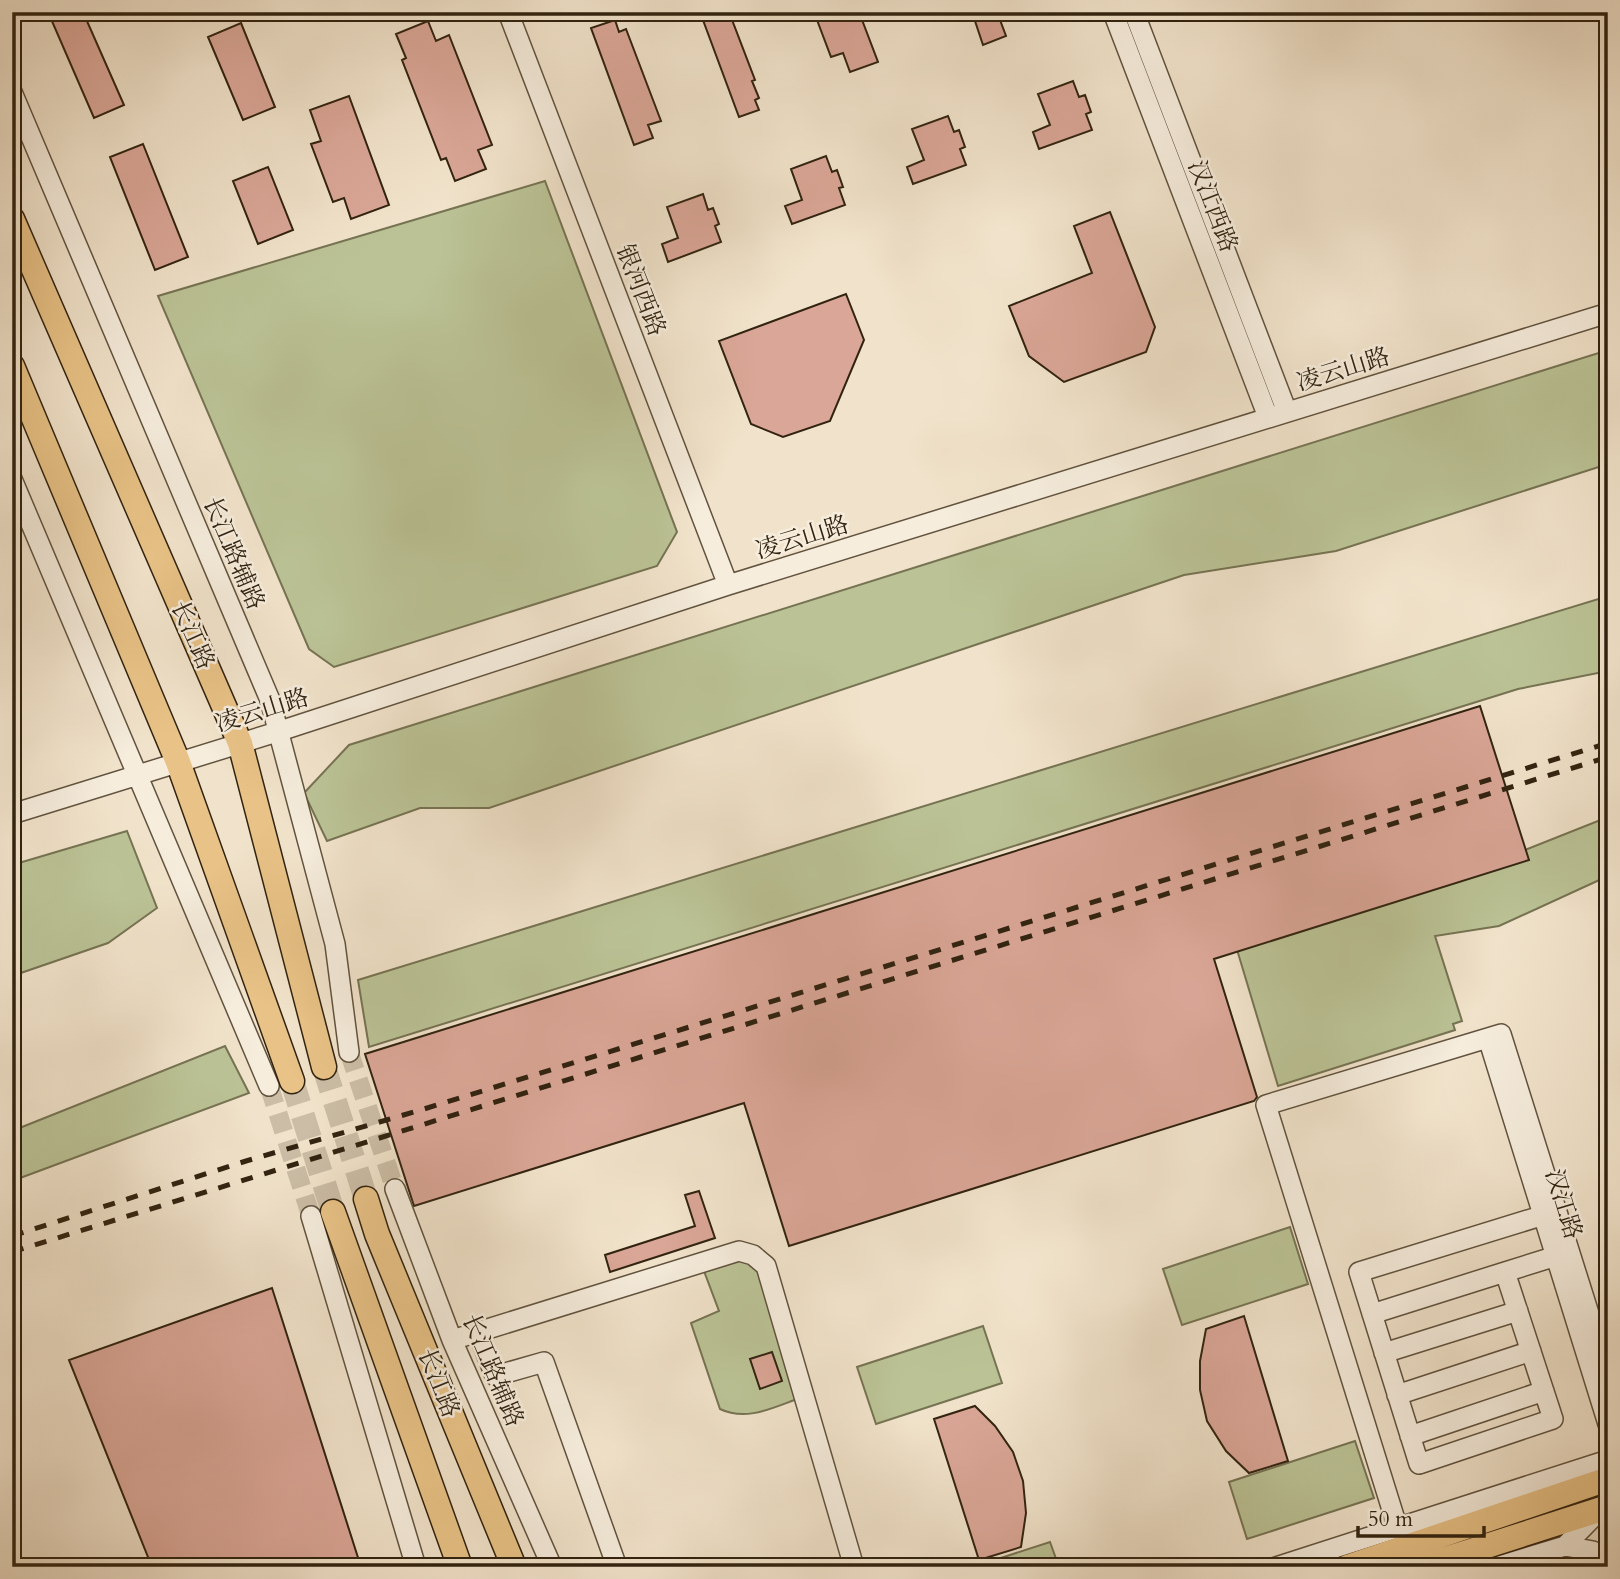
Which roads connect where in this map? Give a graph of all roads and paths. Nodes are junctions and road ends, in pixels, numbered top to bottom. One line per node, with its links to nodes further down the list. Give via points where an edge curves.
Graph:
1 (508, 12): 10 (street, 银河西路)
2 (1112, 12): 8 (street, 汉江西路)
3 (1133, 12): 8 (street, 汉江西路)
4 (12, 92): 11 (street, 长江路辅路)
5 (12, 219): 12 (main road, 长江路)
6 (1608, 313): 8 (street, 凌云山路)
7 (12, 366): 13 (main road)
8 (1278, 415): 10 (street, 凌云山路)
9 (12, 479): 14 (street)
10 (728, 585): 11 (street, 凌云山路)
11 (280, 731): 12 (street, 凌云山路); 16 (street, 长江路辅路, via 335,944)
12 (240, 743): 13 (street, 凌云山路); 17 (main road, 长江路)
13 (178, 762): 14 (street, 凌云山路); 18 (main road)
14 (139, 775): 15 (street, 凌云山路); 18 (street)
15 (12, 814)
16 (349, 1052)
17 (324, 1067)
18 (280, 1083)
19 (395, 1189): 28 (street, 长江路辅路)
20 (366, 1199): 44 (main road, 长江路)
21 (322, 1214): 42 (street); 43 (main road, 长江路)
22 (1549, 1214): 23 (street, 汉江路); 26 (street, via 1359,1272); 39 (street, 汉江路, via 1494,1036 1266,1105)
23 (1562, 1254): 24 (street); 31 (street, 汉江路); 34 (street, 汉江路)
24 (1506, 1272): 25 (street); 26 (street)
25 (1518, 1311): 29 (street); 30 (street)
26 (1372, 1314): 30 (street)
27 (478, 1332): 28 (street); 46 (street, via 495,1376 544,1362); 47 (street, via 739,1251 752,1255 766,1266)
28 (452, 1340): 45 (street, 长江路辅路)
29 (1531, 1352): 32 (street); 33 (street)
30 (1384, 1353): 33 (street)
31 (1608, 1374)
32 (1544, 1391): 35 (street); 35 (street, via 1553,1419 1419,1464)
33 (1397, 1395): 35 (street)
34 (1608, 1424)
35 (1410, 1436)
36 (1608, 1460): 39 (street)
37 (1608, 1479): 49 (main road)
38 (1604, 1508): 40 (street); 50 (main road)
39 (1398, 1529): 48 (street)
40 (1565, 1546): 41 (street, via 1593,1550); 51 (street)
41 (1608, 1564)
42 (416, 1567)
43 (460, 1567)
44 (514, 1567)
45 (552, 1567)
46 (617, 1567)
47 (854, 1567)
48 (1276, 1567)
49 (1347, 1567)
50 (1422, 1567)
51 (1496, 1567)

